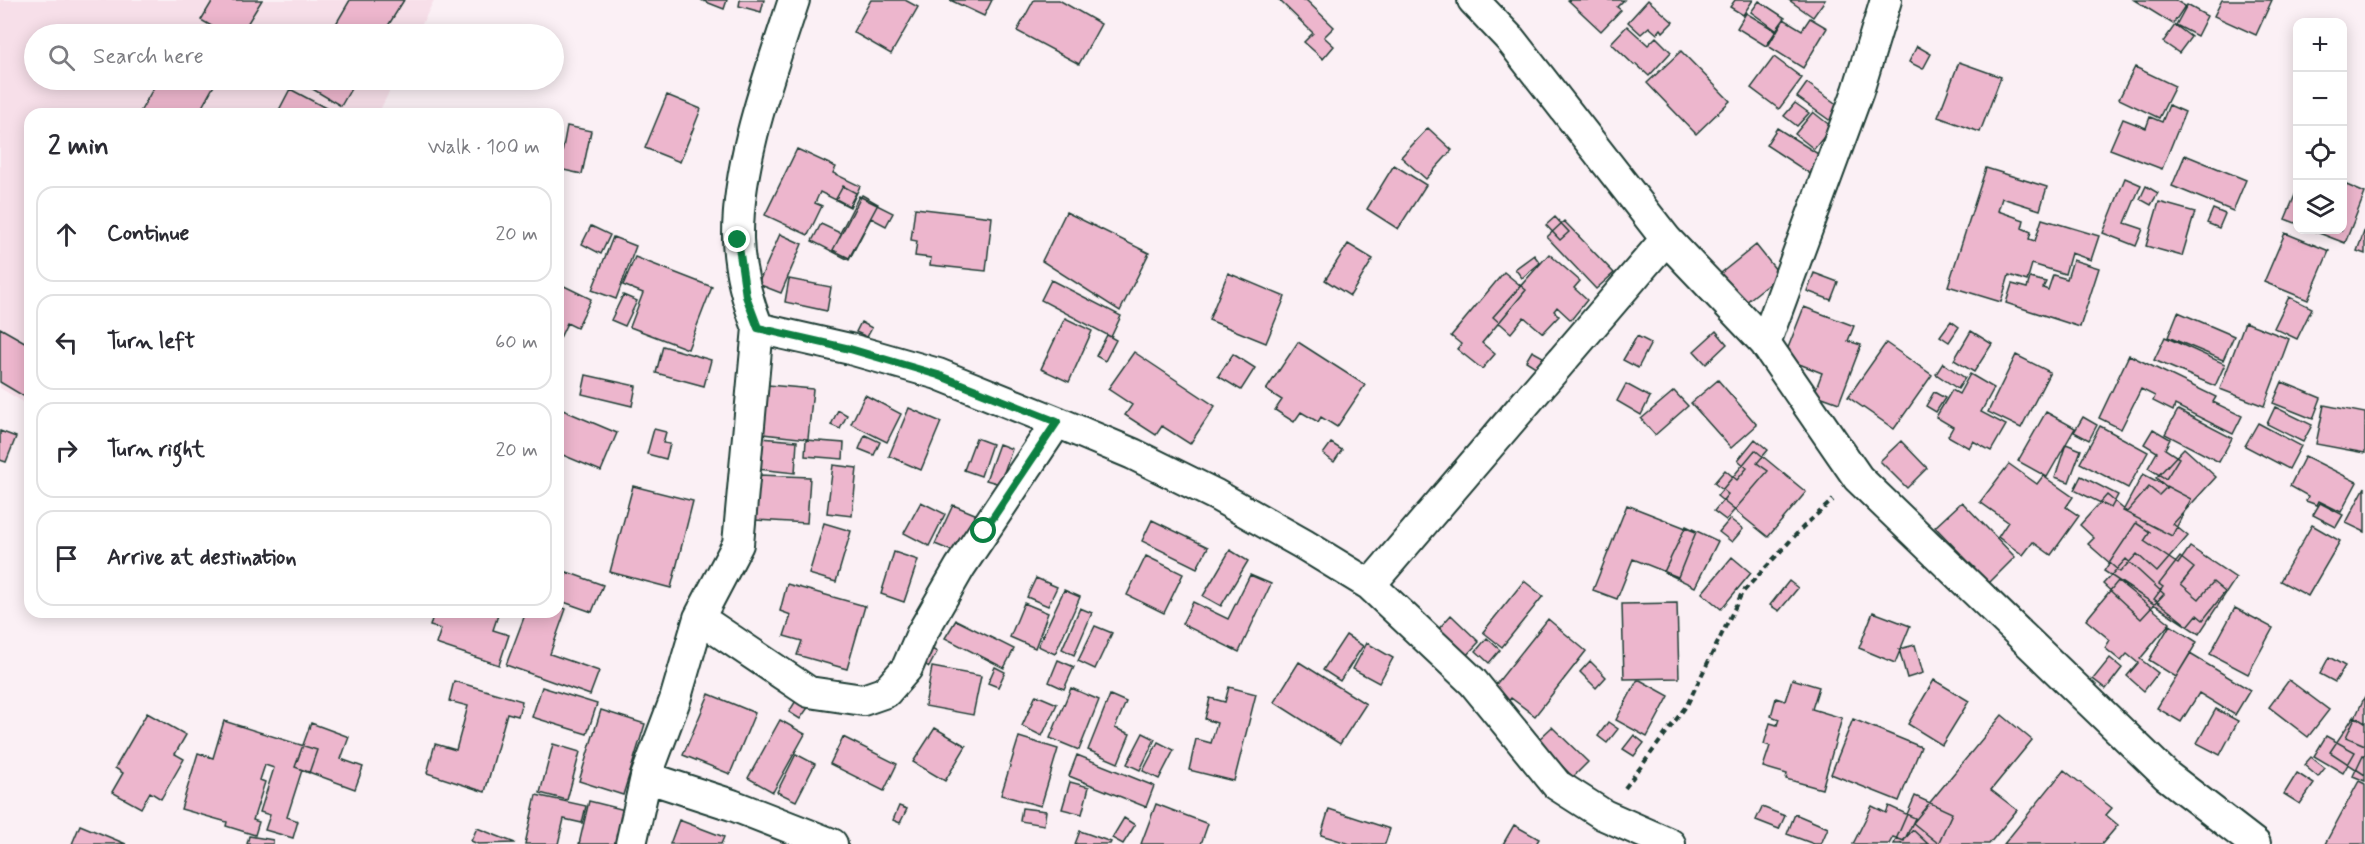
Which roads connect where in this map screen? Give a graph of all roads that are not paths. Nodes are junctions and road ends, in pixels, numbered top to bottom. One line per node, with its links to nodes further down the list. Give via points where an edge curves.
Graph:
1 (794, 0): 5 (street, via 756,119 741,198 738,240 746,296)
2 (1473, 0): 4 (street, via 1510,39)
3 (1886, 0): 6 (street, via 1858,91)
4 (1666, 239): 6 (street); 8 (street)
5 (758, 328): 7 (street, via 938,375); 9 (street, via 738,544)
6 (1765, 343): 14 (street, via 1858,478 2167,776)
7 (1057, 422): 8 (street, via 1216,495); 9 (street, via 960,567 922,633 908,668 886,692 863,700 809,692)
8 (1370, 585): 13 (street, via 1473,682 1557,785 1604,815)
9 (699, 618): 10 (street, via 675,700)
10 (646, 777): 11 (street); 12 (street)
11 (631, 844)
12 (832, 844)
13 (1670, 844)
14 (2255, 844)

